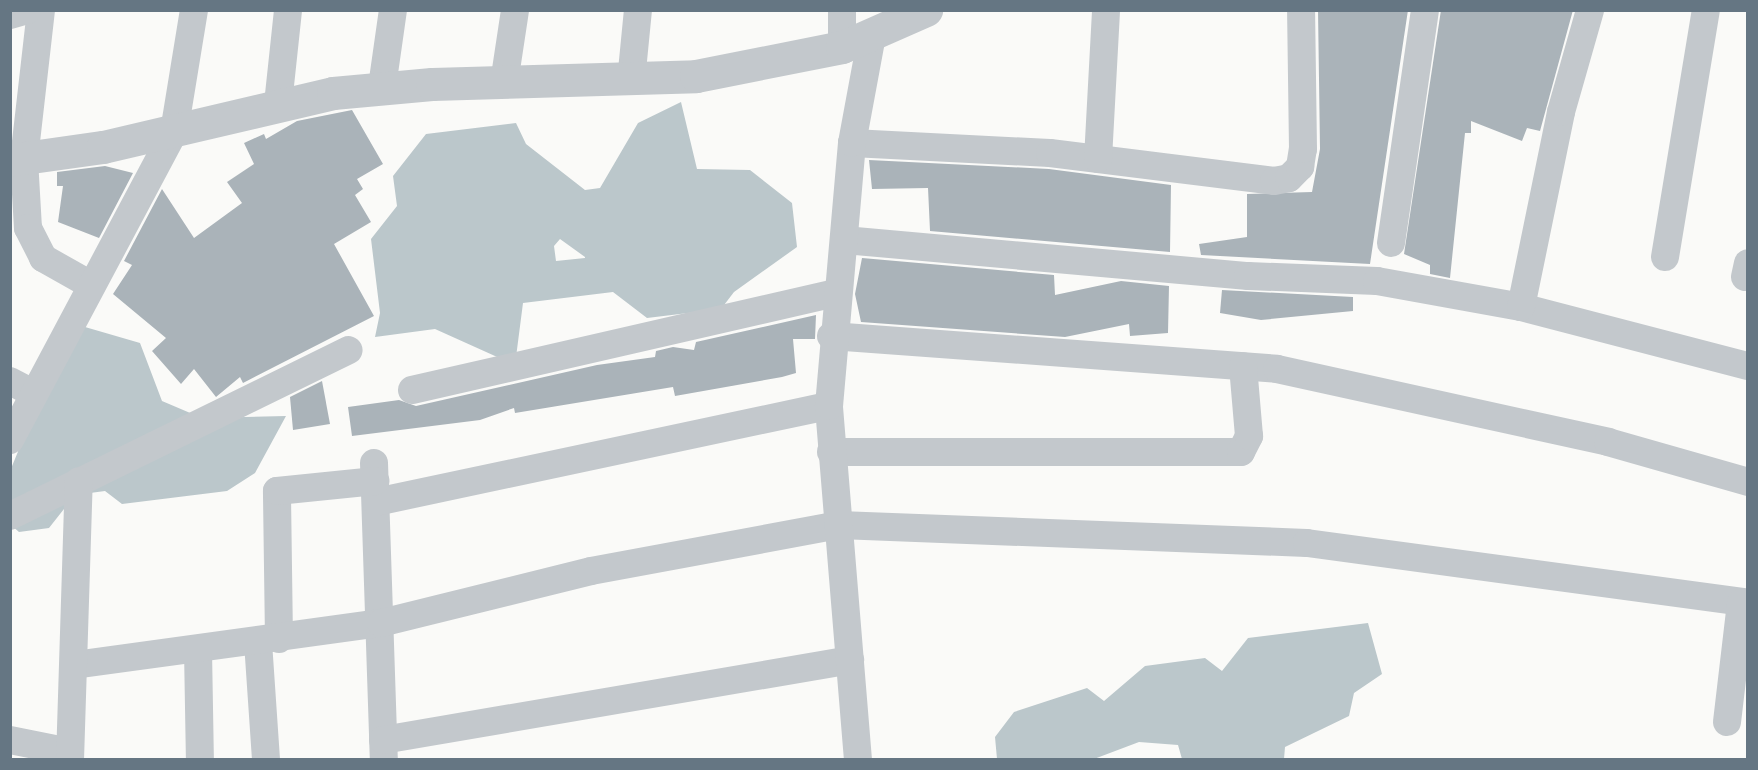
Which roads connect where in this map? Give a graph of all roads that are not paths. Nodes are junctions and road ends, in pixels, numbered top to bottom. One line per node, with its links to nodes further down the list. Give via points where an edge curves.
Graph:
1 (27, 10): 15 (street)
2 (41, 10): 24 (street)
3 (194, 10): 22 (street)
4 (288, 10): 21 (street)
5 (393, 10): 20 (street)
6 (515, 10): 19 (street)
7 (638, 10): 18 (street)
8 (842, 10): 17 (street)
9 (926, 10): 16 (street)
10 (1106, 10): 25 (street)
11 (1301, 10): 25 (street, via 1303,148 1300,167 1289,178 1274,181)
12 (1425, 10): 27 (street)
13 (1590, 10): 31 (street, via 1561,112)
14 (1706, 10): 28 (street)
15 (10, 15)
16 (872, 35): 17 (street); 23 (street)
17 (842, 47): 18 (street, via 696,76)
18 (631, 81): 19 (street)
19 (504, 83): 20 (street)
20 (382, 87): 21 (street)
21 (278, 104): 22 (street)
22 (174, 132): 24 (street); 29 (street)
23 (852, 143): 25 (street); 26 (street)
24 (17, 159): 29 (street, via 33,243 57,270)
25 (1098, 159)
26 (844, 240): 30 (street); 31 (street, via 1248,276 1377,280)
27 (1391, 243)
28 (1665, 257)
29 (92, 285): 36 (street)
30 (837, 293): 32 (street); 37 (street)
31 (1521, 308): 35 (street)
32 (831, 336): 34 (street); 38 (street)
33 (349, 350): 41 (street)
34 (1243, 366): 40 (street, via 1250,436 1241,452); 43 (street, via 1334,378 1608,442)
35 (1748, 366)
36 (22, 387): 39 (street)
37 (412, 390)
38 (829, 406): 40 (street); 42 (street)
39 (10, 440)
40 (831, 452): 45 (street)
41 (79, 481): 44 (street); 51 (street)
42 (375, 482): 47 (street); 48 (street, via 277,491)
43 (1748, 482)
44 (10, 516)
45 (840, 525): 46 (street, via 1307,543); 47 (street, via 591,571); 50 (street)
46 (1744, 603): 52 (street)
47 (381, 623): 48 (street); 54 (street)
48 (268, 640): 49 (street); 57 (street)
49 (198, 650): 51 (street); 56 (street)
50 (850, 660): 54 (street); 58 (street)
51 (74, 666): 55 (street)
52 (1727, 722)
53 (10, 740): 55 (street)
54 (384, 749)
55 (70, 756)
56 (200, 759)
57 (266, 759)
58 (858, 759)

